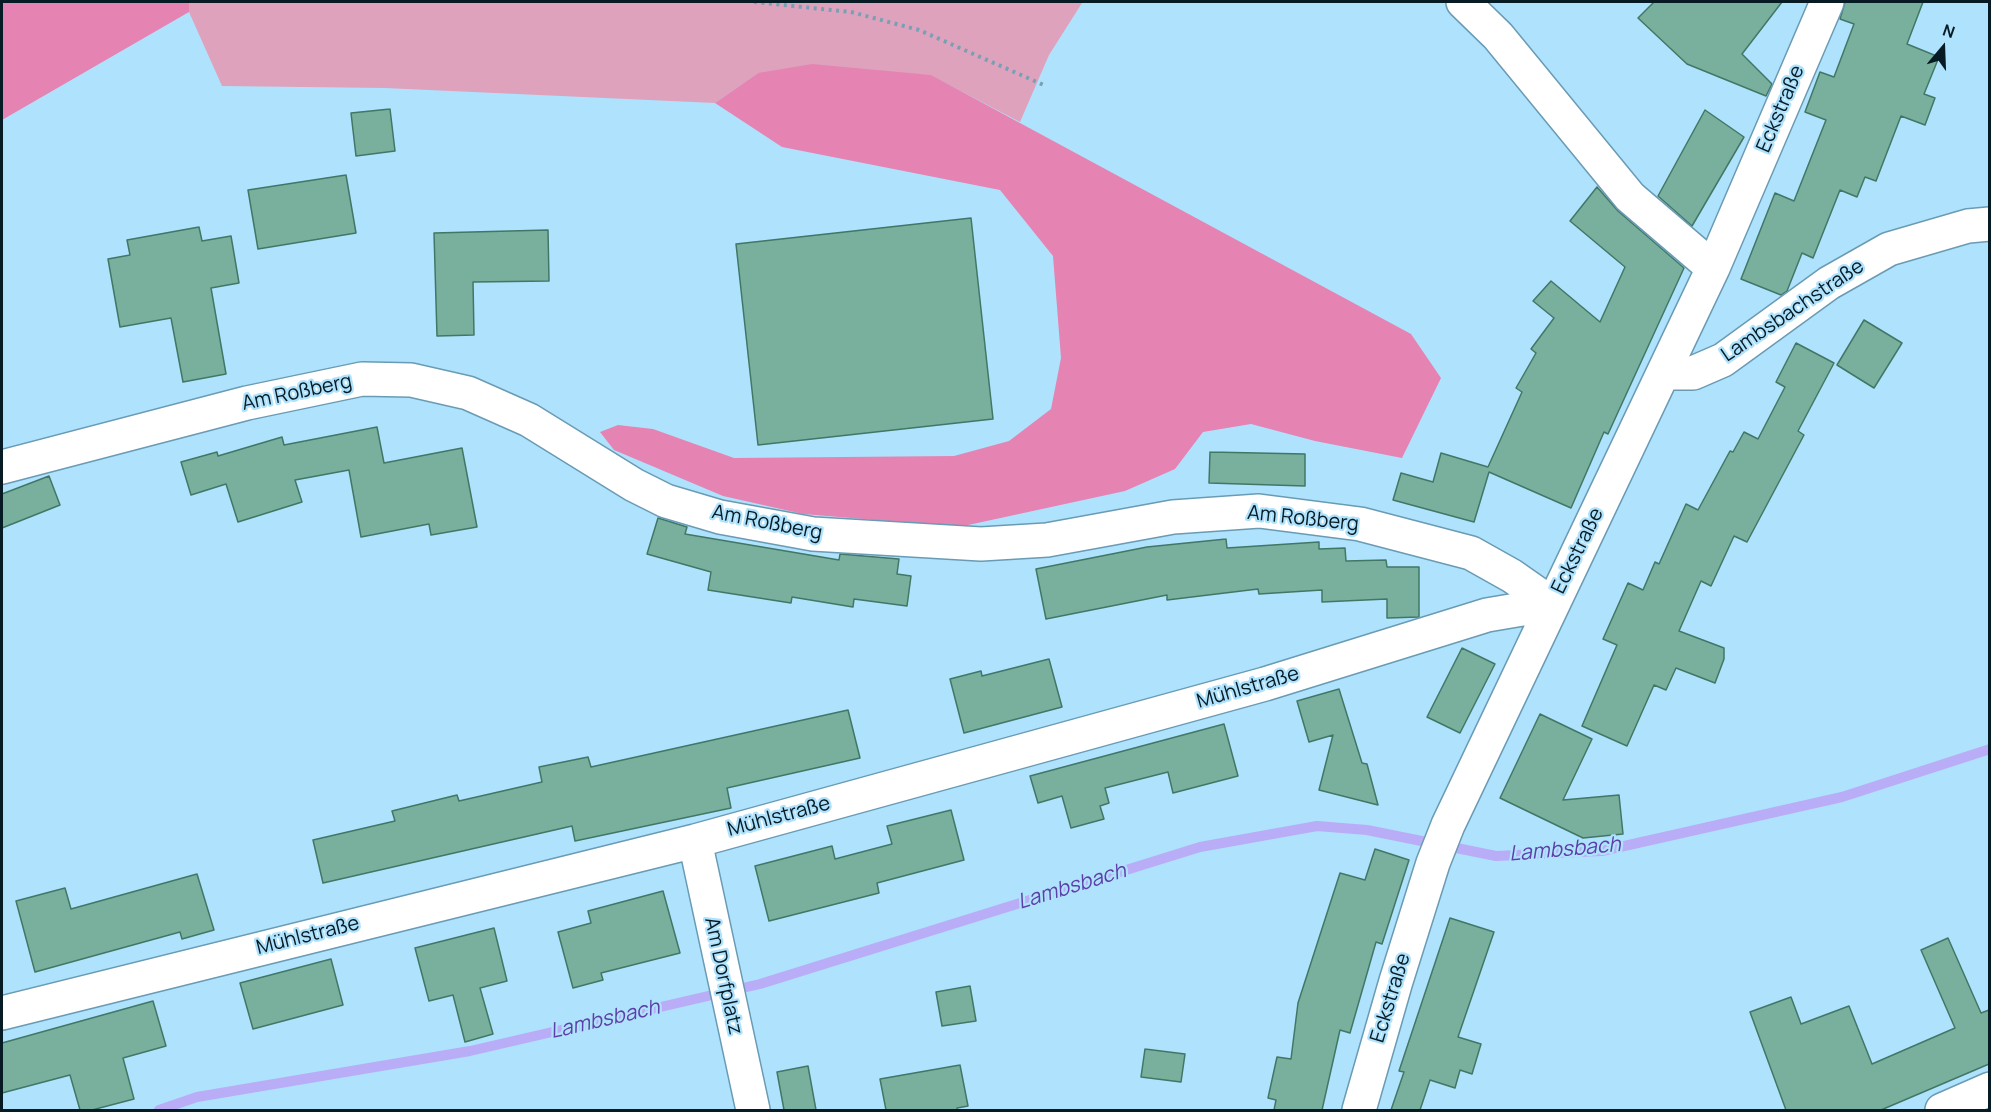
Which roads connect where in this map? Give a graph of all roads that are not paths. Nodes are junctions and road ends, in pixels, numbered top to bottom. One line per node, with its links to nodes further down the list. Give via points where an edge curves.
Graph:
1 (1463, 2): 4 (street, via 1498,36 1630,197)
2 (1827, 2): 4 (street, Eckstraße)
3 (1989, 224): 5 (street, Lambsbachstraße, via 1968,226 1889,249 1829,283 1724,360 1693,373)
4 (1713, 268): 5 (street, Eckstraße)
5 (1665, 373): 7 (street, Eckstraße)
6 (2, 467): 7 (street, Am Roßberg, via 247,403 362,379 411,380 468,393 499,406 530,420 634,485 666,501 720,517 813,534 981,544 1047,540 1173,517 1259,511 1360,524 1471,554)
7 (1552, 604): 8 (street, Mühlstraße, via 1487,615 1265,684); 12 (street, Eckstraße, via 1433,863)
8 (695, 841): 9 (street, Mühlstraße); 11 (street, Am Dorfplatz)
9 (2, 1012)
10 (1989, 1089): 13 (street)
11 (753, 1110)
12 (1359, 1110)
13 (1942, 1110)

